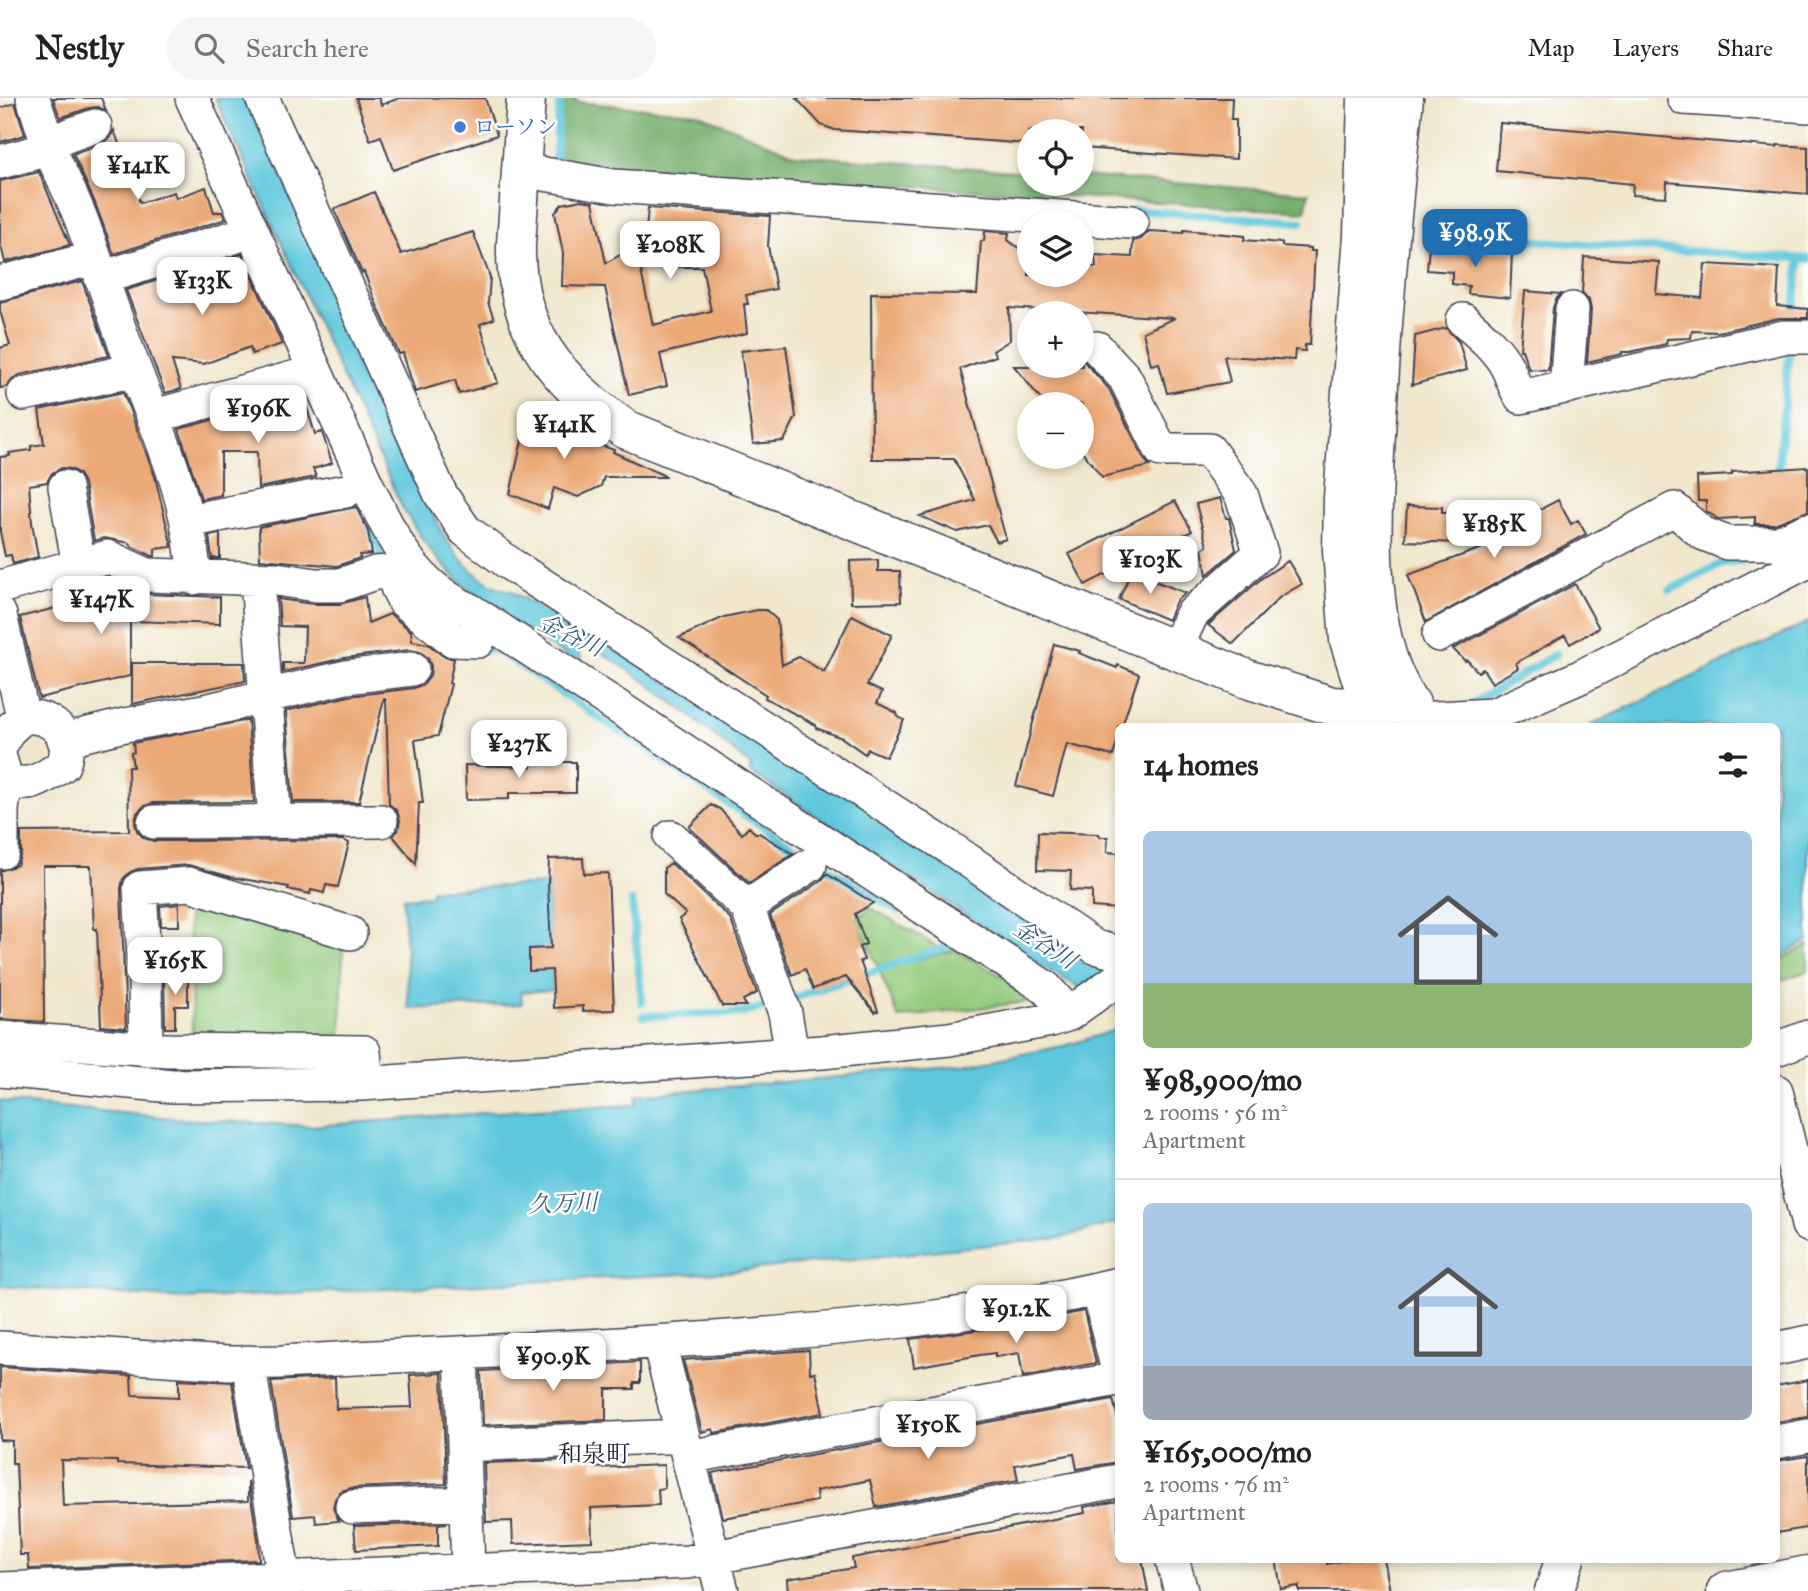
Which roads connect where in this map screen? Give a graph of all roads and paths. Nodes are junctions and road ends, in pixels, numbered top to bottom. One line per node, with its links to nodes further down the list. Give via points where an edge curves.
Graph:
1 (33, 98): 10 (street)
2 (192, 98): 36 (street, via 393,539 416,571)
3 (262, 98): 54 (street, via 441,495 465,530 510,564 1095,947)
4 (526, 98): 12 (street)
5 (1367, 98): 42 (street, via 1363,235 1342,551 1349,640)
6 (1404, 98): 43 (street, via 1380,363 1373,548 1390,665)
7 (1684, 98): 8 (street)
8 (1808, 106)
9 (95, 126): 10 (street)
10 (49, 146): 11 (street); 15 (street)
11 (0, 162)
12 (521, 170): 13 (street, via 614,186); 38 (street, via 515,265 520,301 557,370 603,414 625,429)
13 (1132, 222)
14 (234, 237): 15 (street)
15 (97, 268): 16 (street); 21 (street)
16 (0, 283)
17 (1572, 309): 23 (street)
18 (1463, 320): 23 (street, via 1495,350 1521,397)
19 (1797, 337): 23 (street)
20 (1097, 348): 38 (street, via 1125,378 1161,450 1209,450 1241,494 1261,553 1192,614)
21 (135, 370): 24 (street); 25 (street)
22 (300, 376): 25 (street)
23 (1566, 387)
24 (24, 394)
25 (155, 415): 28 (street)
26 (65, 487): 31 (street)
27 (346, 491): 28 (street)
28 (187, 521): 32 (street)
29 (1808, 530): 37 (street, via 1778,543 1727,543 1702,533 1674,509)
30 (1808, 561): 43 (street, via 1580,677 1493,715)
31 (79, 566): 32 (street, via 108,557 147,575); 34 (street)
32 (194, 578): 33 (street)
33 (257, 579): 36 (street, via 340,585 383,572); 40 (street)
34 (0, 587)
35 (0, 615): 41 (street)
36 (475, 626): 56 (street)
37 (1439, 635)
38 (1175, 650): 42 (street, via 1247,679)
39 (412, 668): 40 (street)
40 (267, 695): 44 (street); 46 (street)
41 (23, 717): 44 (street, via 49,719); 45 (street, via 8,731)
42 (1373, 717): 43 (street)
43 (1416, 719)
44 (64, 740): 45 (street, via 63,765 41,780 26,785)
45 (2, 761): 50 (street)
46 (275, 821): 47 (street); 48 (street)
47 (381, 821)
48 (155, 822)
49 (671, 837): 52 (street)
50 (2, 852)
51 (810, 865): 52 (street)
52 (747, 907): 61 (street, via 782,1004)
53 (351, 933): 60 (street, via 189,884 132,888 145,979)
54 (1115, 952)
55 (1115, 981): 56 (street)
56 (1076, 1009): 61 (street, via 1051,1020 949,1039)
57 (1808, 1037): 59 (street)
58 (0, 1038): 60 (street)
59 (1780, 1048)
60 (146, 1049): 63 (street, via 363,1052)
61 (792, 1054): 63 (street)
62 (0, 1070): 63 (street, via 173,1086)
63 (367, 1082)
64 (1780, 1104): 65 (street)
65 (1802, 1177): 66 (street)
66 (1808, 1224)
67 (1108, 1286): 68 (street, via 945,1318); 70 (street)
68 (659, 1342): 73 (street); 79 (street)
69 (1808, 1342): 72 (street)
70 (1115, 1346)
71 (0, 1348): 74 (street)
72 (1780, 1348)
73 (461, 1353): 74 (street); 78 (street)
74 (248, 1362): 89 (street)
75 (1115, 1379): 79 (street)
76 (1808, 1436): 77 (street)
77 (1780, 1441)
78 (464, 1445): 79 (street); 81 (street)
79 (685, 1447): 83 (street)
80 (1115, 1482): 83 (street)
81 (466, 1503): 82 (street); 87 (street)
82 (352, 1507)
83 (712, 1557): 87 (street, via 688,1562); 91 (street)
84 (1173, 1563): 92 (street)
85 (1546, 1563): 93 (street)
86 (1564, 1563): 93 (street)
87 (468, 1571): 89 (street)
88 (1808, 1575): 94 (street)
89 (285, 1584): 90 (street)
90 (0, 1590)
91 (722, 1591)
92 (1181, 1591)
93 (1553, 1591)
94 (1726, 1591)

